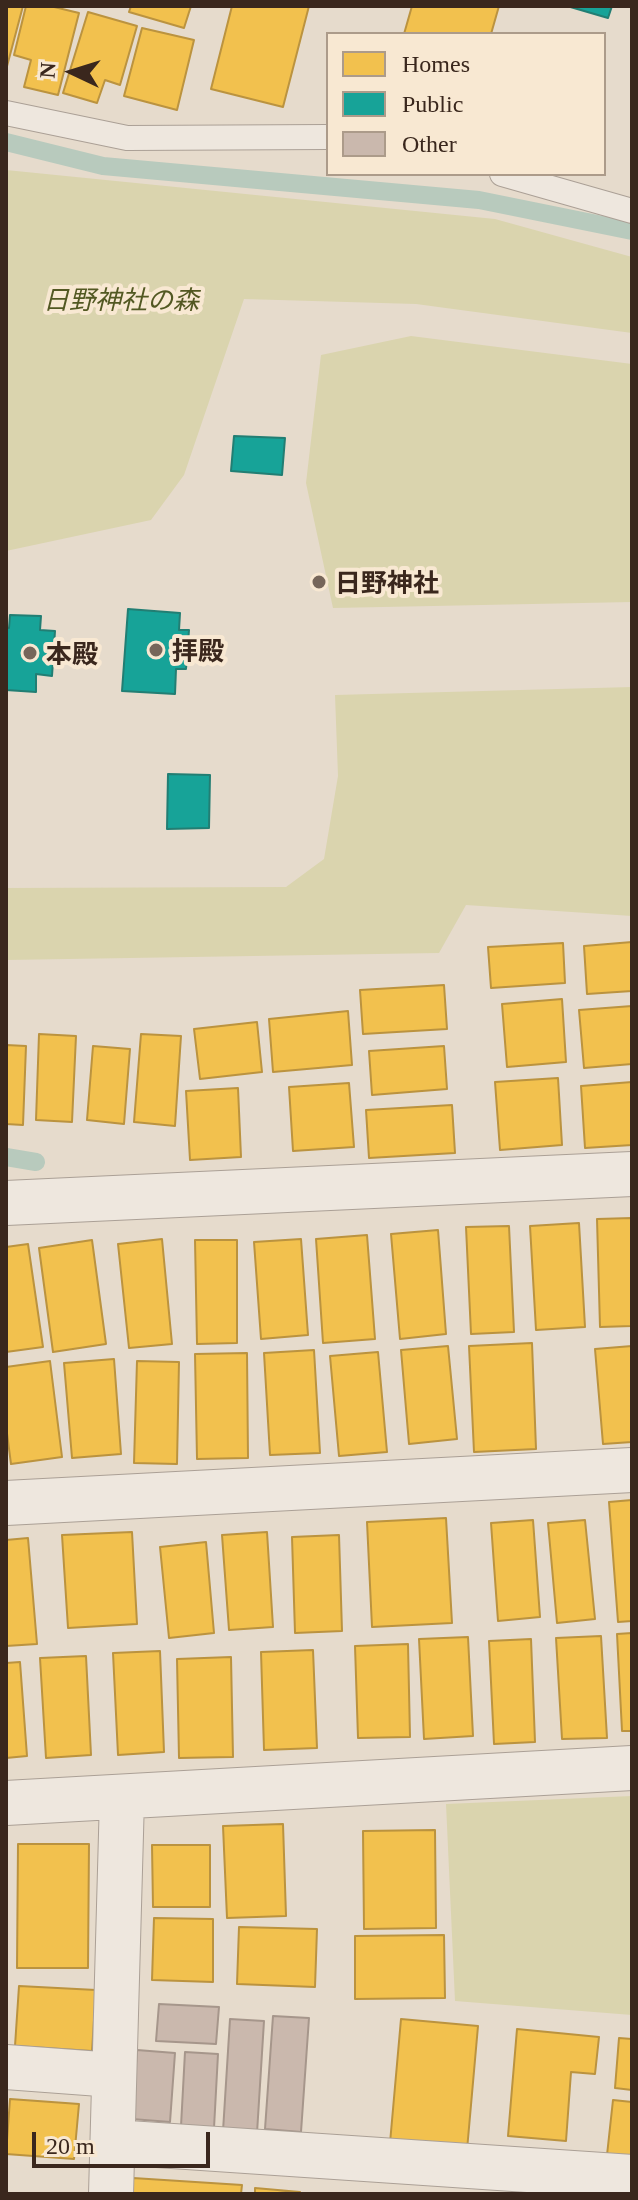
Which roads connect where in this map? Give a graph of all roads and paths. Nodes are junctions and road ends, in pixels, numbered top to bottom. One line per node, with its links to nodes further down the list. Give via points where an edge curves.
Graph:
1 (6, 113): 2 (lane, via 127,138)
2 (326, 137)
3 (509, 176): 4 (lane)
4 (632, 211)
5 (632, 1174): 6 (street)
6 (6, 1203)
7 (632, 1470): 8 (street)
8 (6, 1503)
9 (632, 1768): 10 (street)
10 (122, 1798): 11 (street); 13 (street)
11 (6, 1803)
12 (6, 2067): 13 (street)
13 (114, 2075): 14 (street)
14 (113, 2142): 15 (street); 16 (street)
15 (632, 2177)
16 (111, 2194)

